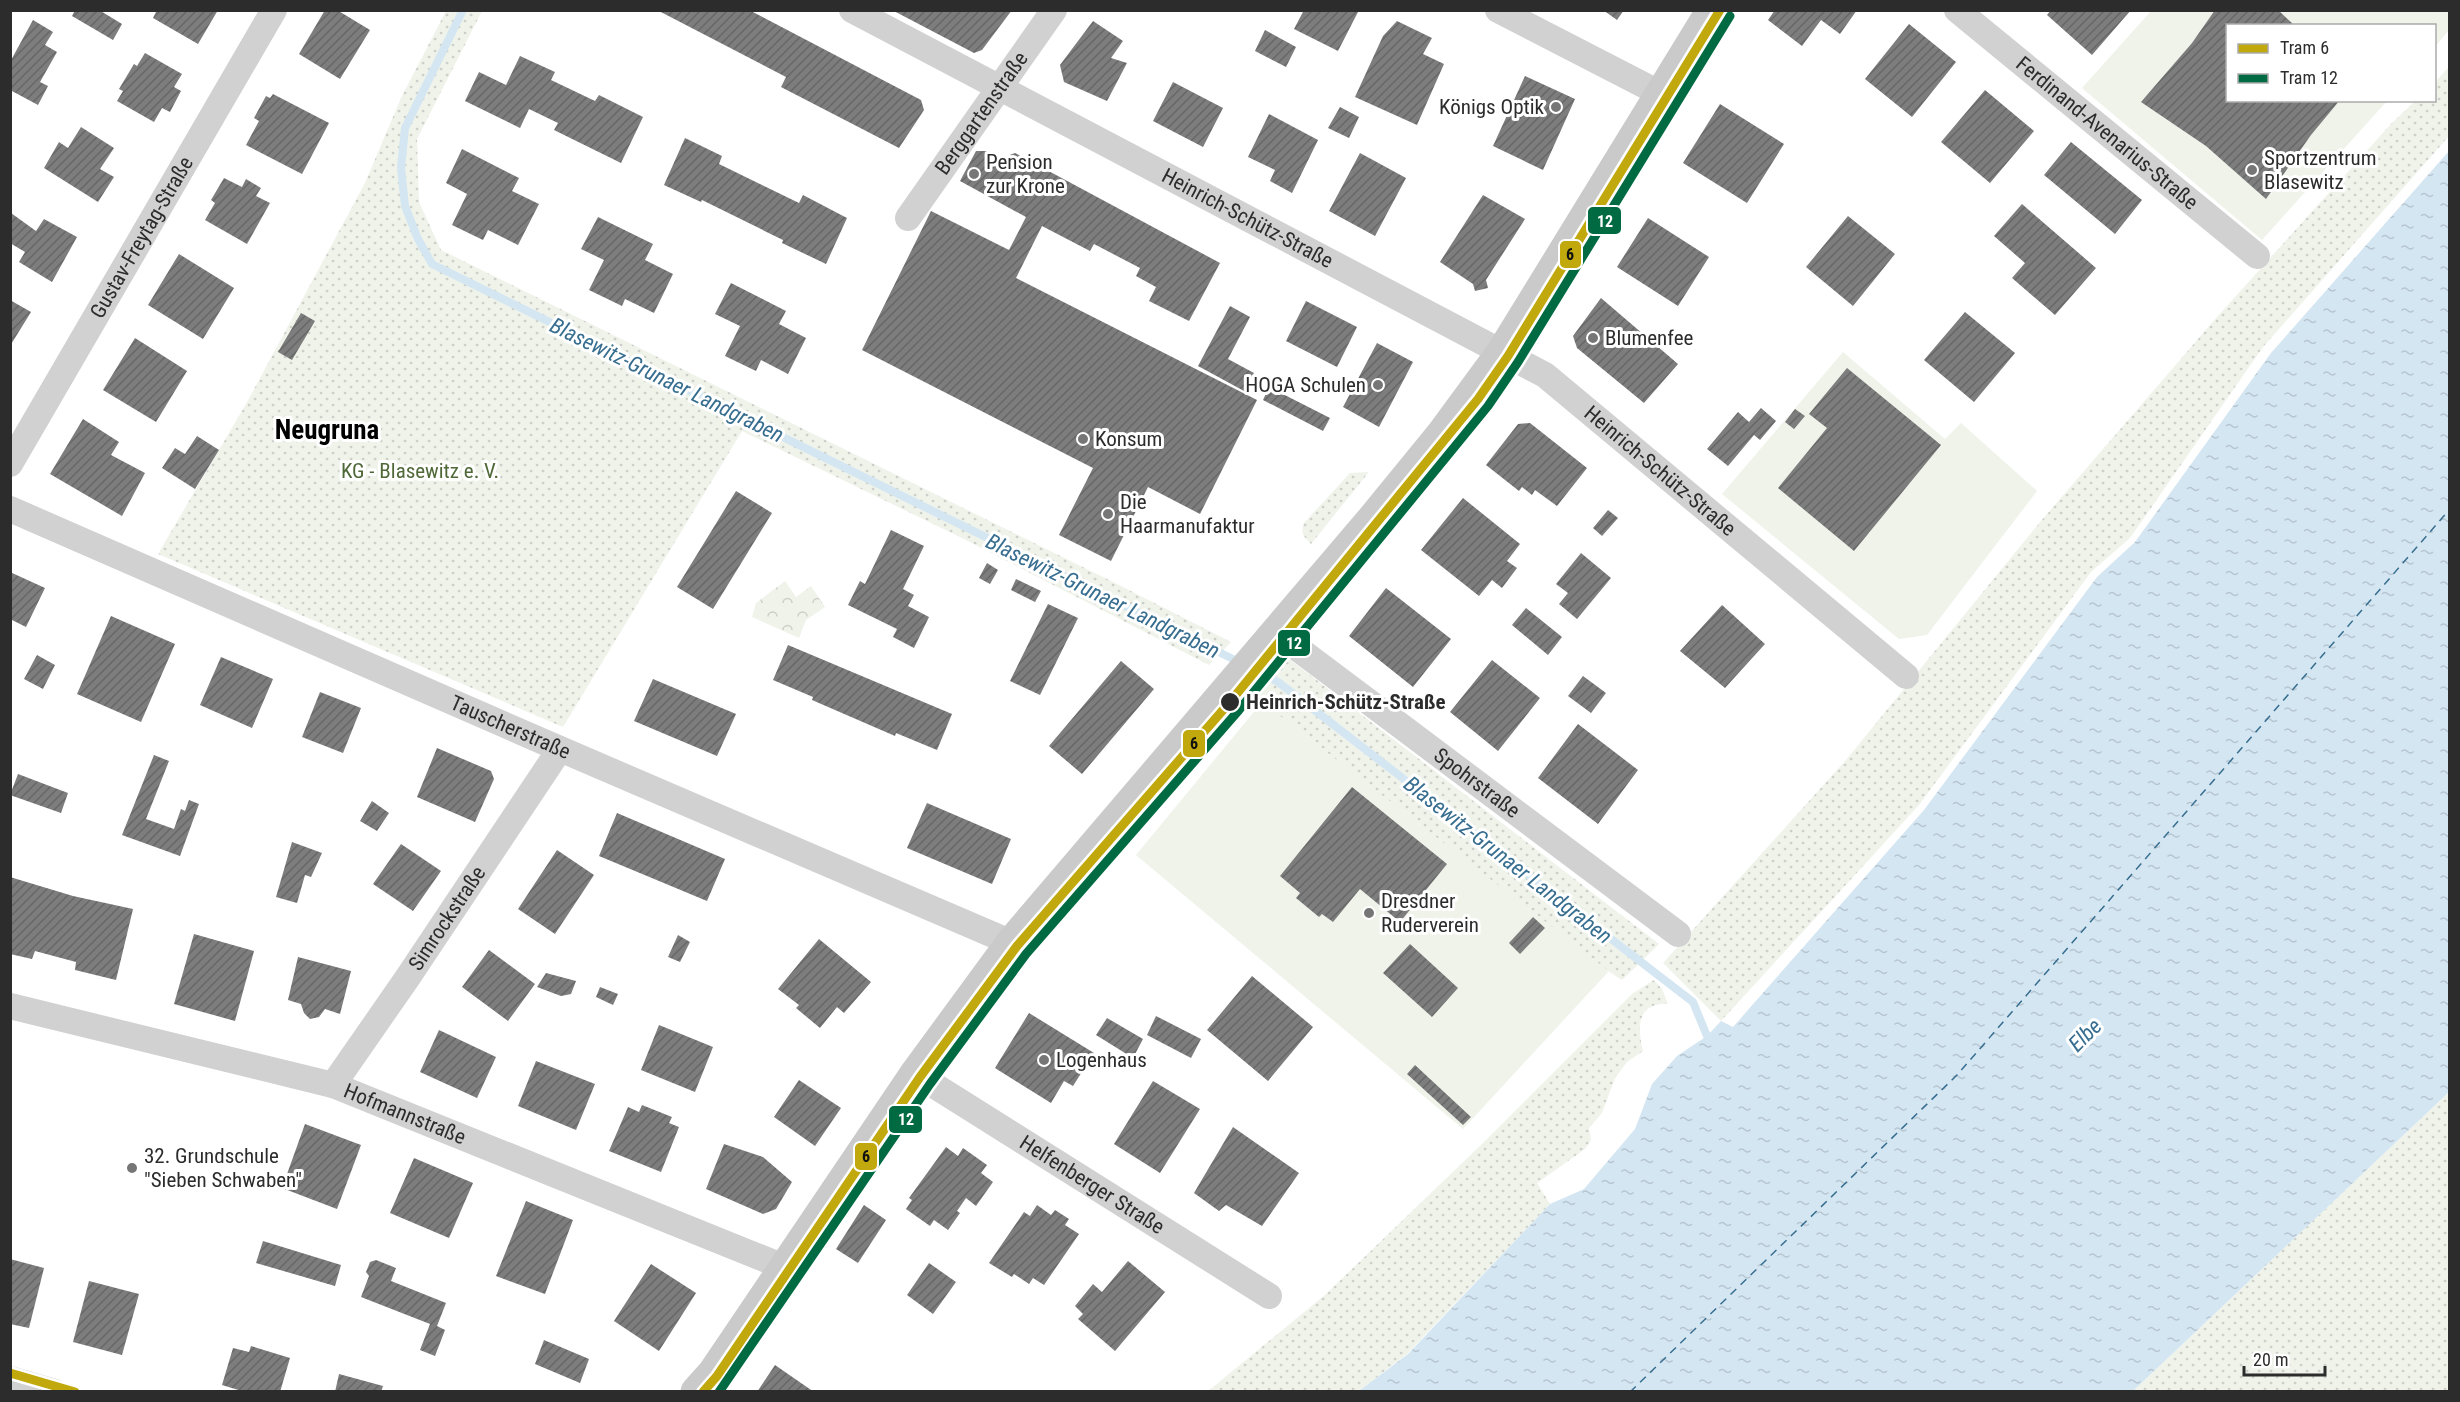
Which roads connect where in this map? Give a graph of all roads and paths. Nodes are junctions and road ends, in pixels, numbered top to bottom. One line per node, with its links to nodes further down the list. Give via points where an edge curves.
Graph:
1 (274, 10): 12 (street, Gustav-Freytag-Straße)
2 (852, 10): 7 (street, Heinrich-Schütz-Straße)
3 (1054, 10): 7 (street, Berggartenstraße)
4 (1498, 10): 8 (street)
5 (1713, 10): 8 (main road)
6 (1957, 10): 10 (street, Ferdinand-Avenarius-Straße)
7 (998, 87): 9 (street, Berggartenstraße); 11 (street, Heinrich-Schütz-Straße)
8 (1663, 95): 11 (main road)
9 (908, 218)
10 (2257, 256)
11 (1503, 352): 14 (main road, via 1436,442); 15 (street, Heinrich-Schütz-Straße, via 1545,375)
12 (10, 464)
13 (10, 509): 16 (street, Tauscherstraße)
14 (1274, 638): 17 (street, Spohrstraße); 18 (main road)
15 (1906, 676)
16 (560, 749): 18 (street, Tauscherstraße); 21 (street, Simrockstraße)
17 (1678, 934)
18 (1012, 943): 20 (main road)
19 (10, 1006): 21 (street, Hofmannstraße)
20 (916, 1074): 22 (main road); 23 (street, Helfenberger Straße)
21 (333, 1085): 22 (street, Hofmannstraße)
22 (784, 1267): 26 (main road, via 714,1373)
23 (1269, 1296)
24 (10, 1379): 25 (street)
25 (55, 1392)
26 (697, 1392)

